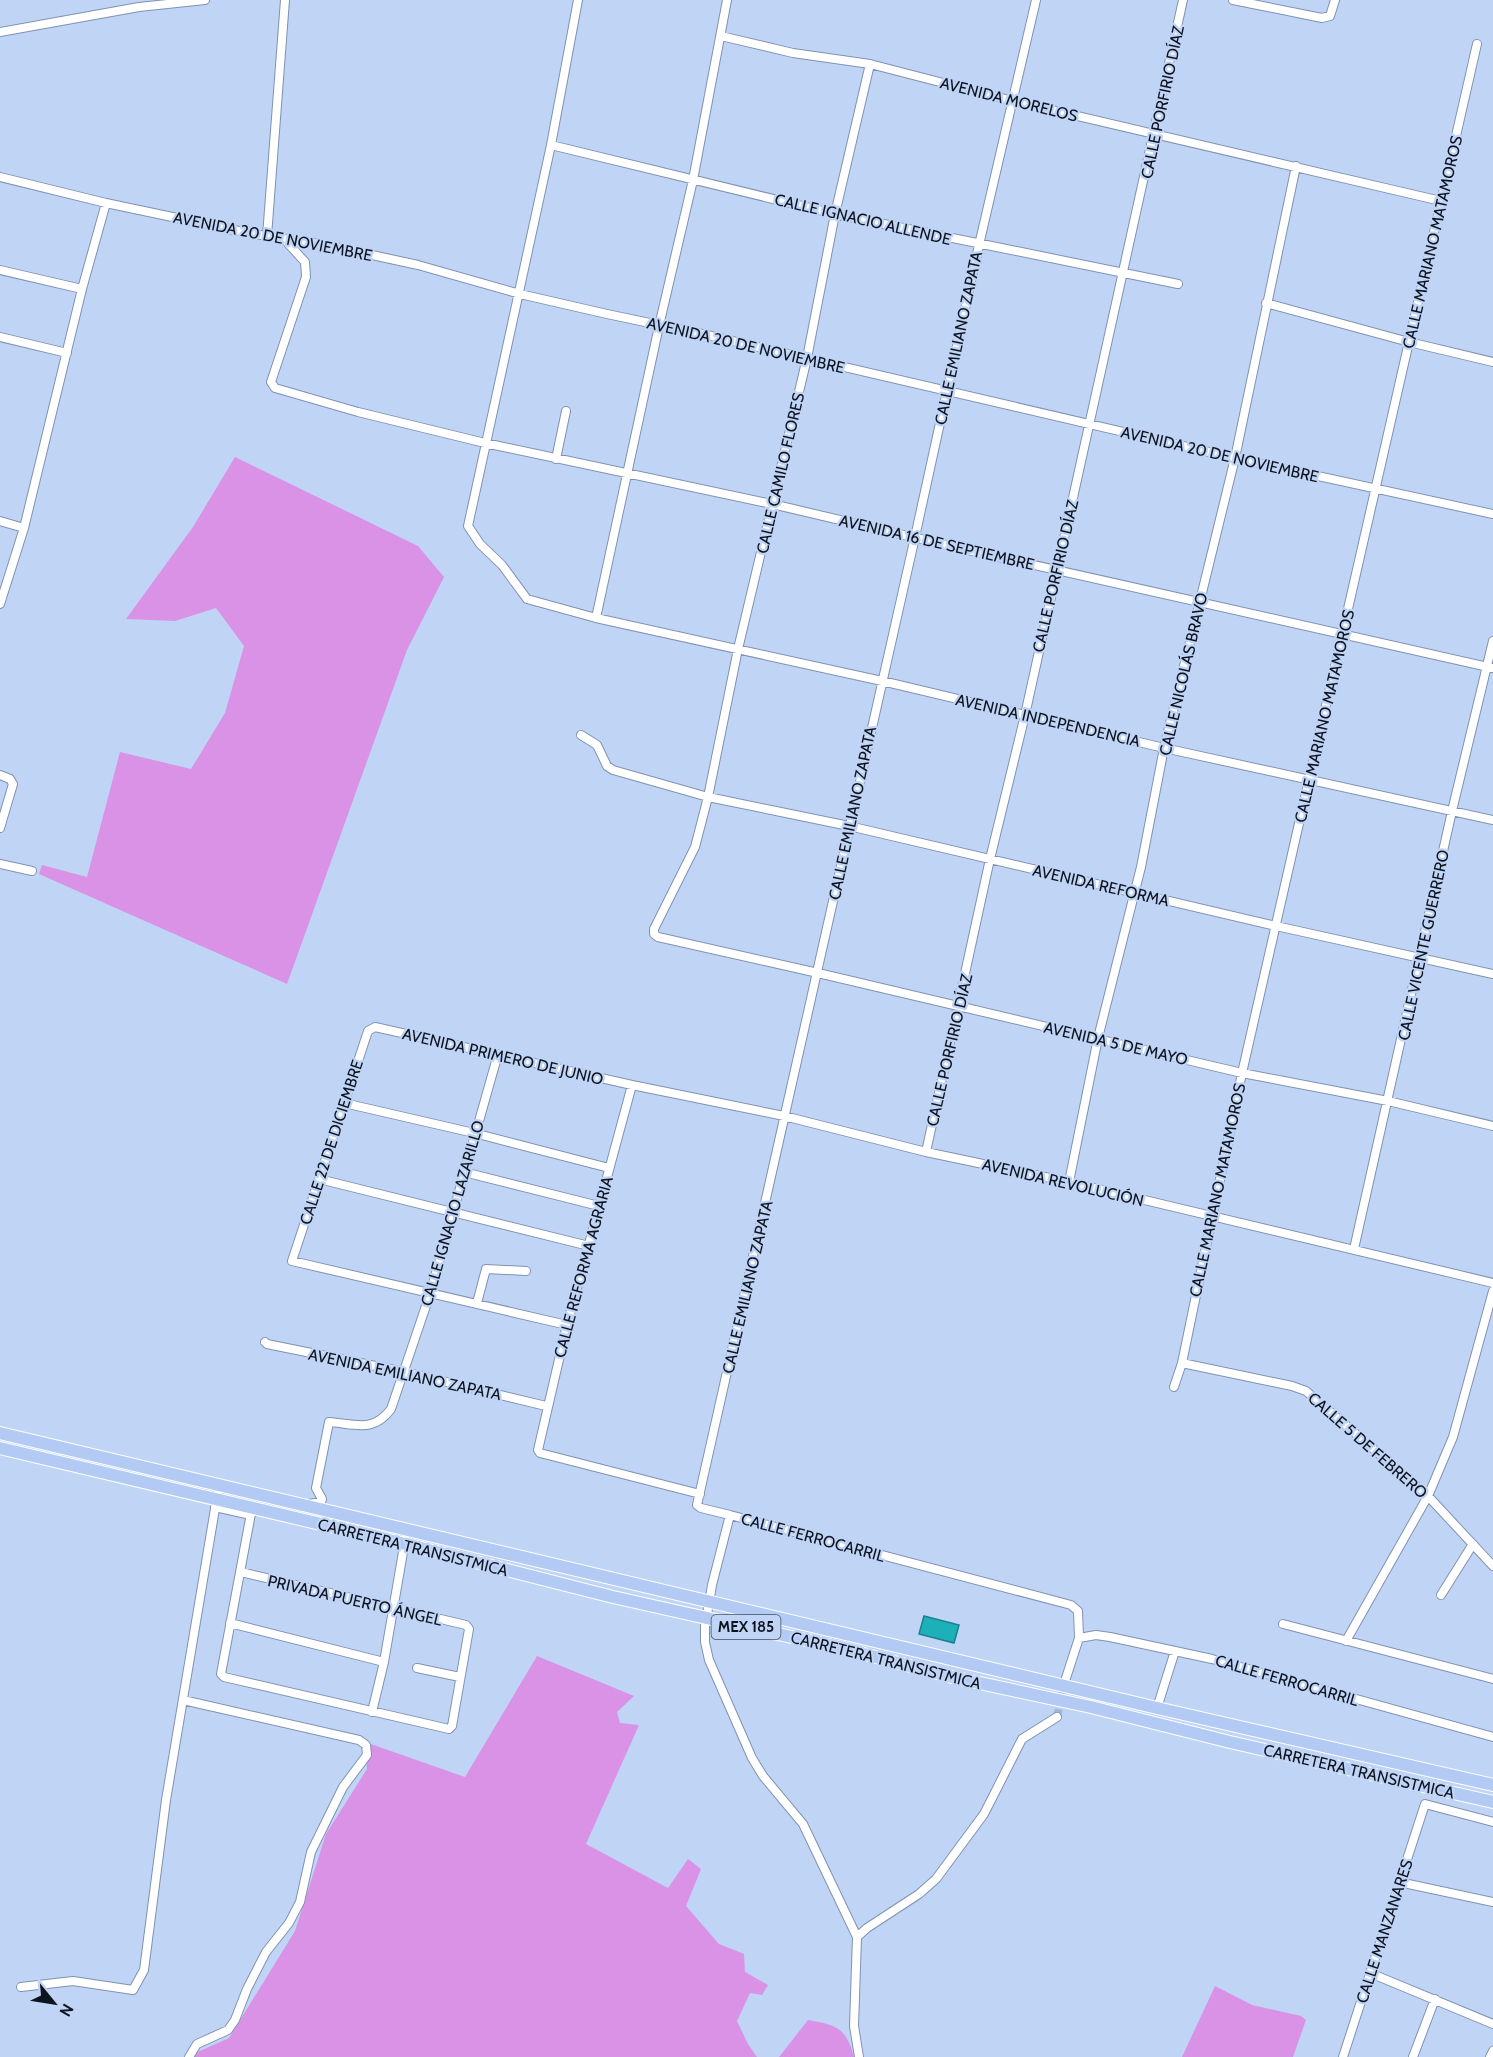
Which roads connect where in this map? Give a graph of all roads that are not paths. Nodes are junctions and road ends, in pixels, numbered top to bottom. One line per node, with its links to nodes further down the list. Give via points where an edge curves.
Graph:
1 (205, 0): 9 (street, via 139,7)
2 (285, 0): 22 (street)
3 (578, 0): 15 (street)
4 (727, 0): 10 (street)
5 (1036, 0): 13 (street, CALLE EMILIANO ZAPATA)
6 (1184, 0): 14 (street, CALLE PORFIRIO DÍAZ)
7 (1233, 0): 8 (street, via 1322,18 1330,16)
8 (1335, 0)
9 (0, 32)
10 (721, 36): 12 (street, AVENIDA MORELOS, via 793,53); 18 (street)
11 (1477, 44): 19 (street, CALLE MARIANO MATAMOROS)
12 (870, 64): 13 (street, AVENIDA MORELOS); 21 (street, CALLE CAMILO FLORES)
13 (1013, 102): 14 (street, AVENIDA MORELOS); 24 (street, CALLE EMILIANO ZAPATA)
14 (1155, 134): 16 (street, AVENIDA MORELOS); 26 (street, CALLE PORFIRIO DÍAZ)
15 (551, 145): 18 (street, CALLE IGNACIO ALLENDE); 29 (street)
16 (1296, 166): 19 (street, AVENIDA MORELOS); 30 (street, CALLE NICOLÁS BRAVO)
17 (0, 177): 20 (street, AVENIDA 20 DE NOVIEMBRE)
18 (693, 180): 21 (street, CALLE IGNACIO ALLENDE); 31 (street)
19 (1441, 201): 33 (street, CALLE MARIANO MATAMOROS)
20 (106, 203): 22 (street, AVENIDA 20 DE NOVIEMBRE); 28 (street)
21 (835, 214): 24 (street, CALLE IGNACIO ALLENDE); 35 (street, CALLE CAMILO FLORES)
22 (267, 236): 23 (street, AVENIDA 20 DE NOVIEMBRE)
23 (284, 239): 29 (street, AVENIDA 20 DE NOVIEMBRE, via 418,265); 40 (street, AVENIDA 16 DE SEPTIEMBRE, via 305,262 306,277 271,382 275,388)
24 (979, 245): 26 (street, CALLE IGNACIO ALLENDE); 37 (street, CALLE EMILIANO ZAPATA)
25 (0, 270): 28 (street)
26 (1123, 274): 27 (street, CALLE IGNACIO ALLENDE); 39 (street, CALLE PORFIRIO DÍAZ)
27 (1178, 284)
28 (82, 289): 34 (street)
29 (520, 294): 31 (street, AVENIDA 20 DE NOVIEMBRE); 40 (street)
30 (1266, 303): 33 (street); 41 (street, CALLE NICOLÁS BRAVO)
31 (659, 326): 35 (street, AVENIDA 20 DE NOVIEMBRE); 43 (street)
32 (0, 337): 34 (street)
33 (1409, 342): 36 (street); 44 (street, CALLE MARIANO MATAMOROS)
34 (67, 353): 48 (street)
35 (807, 358): 37 (street, AVENIDA 20 DE NOVIEMBRE); 45 (street, CALLE CAMILO FLORES)
36 (1493, 362)
37 (947, 392): 39 (street, AVENIDA 20 DE NOVIEMBRE); 49 (street, CALLE EMILIANO ZAPATA)
38 (566, 411): 42 (street)
39 (1090, 425): 41 (street, AVENIDA 20 DE NOVIEMBRE); 50 (street, CALLE PORFIRIO DÍAZ)
40 (485, 443): 42 (street, AVENIDA 16 DE SEPTIEMBRE); 53 (street, AVENIDA INDEPENDENCIA, via 468,526 527,599)
41 (1234, 458): 44 (street, AVENIDA 20 DE NOVIEMBRE); 51 (street, CALLE NICOLÁS BRAVO)
42 (556, 459): 43 (street, AVENIDA 16 DE SEPTIEMBRE)
43 (628, 472): 45 (street, AVENIDA 16 DE SEPTIEMBRE); 53 (street)
44 (1375, 488): 46 (street, AVENIDA 20 DE NOVIEMBRE); 54 (street, CALLE MARIANO MATAMOROS)
45 (772, 504): 49 (street, AVENIDA 16 DE SEPTIEMBRE); 56 (street, CALLE CAMILO FLORES)
46 (1493, 514)
47 (0, 521): 48 (street)
48 (24, 528): 52 (street)
49 (915, 537): 50 (street, AVENIDA 16 DE SEPTIEMBRE); 58 (street, CALLE EMILIANO ZAPATA)
50 (1057, 569): 51 (street, AVENIDA 16 DE SEPTIEMBRE); 59 (street, CALLE PORFIRIO DÍAZ)
51 (1200, 601): 54 (street, AVENIDA 16 DE SEPTIEMBRE); 61 (street, CALLE NICOLÁS BRAVO)
52 (0, 604)
53 (596, 618): 56 (street, AVENIDA INDEPENDENCIA)
54 (1344, 635): 57 (street, AVENIDA 16 DE SEPTIEMBRE); 63 (street, CALLE MARIANO MATAMOROS)
55 (1493, 641): 57 (street, CALLE VICENTE GUERRERO)
56 (738, 649): 58 (street, AVENIDA INDEPENDENCIA); 64 (street, CALLE CAMILO FLORES)
57 (1490, 667): 65 (street, CALLE VICENTE GUERRERO)
58 (882, 681): 59 (street, AVENIDA INDEPENDENCIA); 67 (street, CALLE EMILIANO ZAPATA)
59 (1026, 715): 61 (street, AVENIDA INDEPENDENCIA); 69 (street, CALLE PORFIRIO DÍAZ)
60 (581, 735): 64 (street, AVENIDA REFORMA, via 597,745 613,770)
61 (1164, 748): 63 (street, AVENIDA INDEPENDENCIA); 72 (street, CALLE NICOLÁS BRAVO)
62 (0, 775): 68 (street, via 10,778 13,784)
63 (1309, 779): 65 (street, AVENIDA INDEPENDENCIA); 73 (street, CALLE MARIANO MATAMOROS)
64 (708, 797): 67 (street, AVENIDA REFORMA); 74 (street, CALLE CAMILO FLORES, via 695,847 654,934)
65 (1452, 812): 66 (street, AVENIDA INDEPENDENCIA); 75 (street, CALLE VICENTE GUERRERO)
66 (1493, 820)
67 (849, 826): 69 (street, AVENIDA REFORMA); 76 (street, CALLE EMILIANO ZAPATA)
68 (0, 828)
69 (990, 859): 72 (street, AVENIDA REFORMA); 78 (street, CALLE PORFIRIO DÍAZ)
70 (0, 864): 71 (street)
71 (32, 871)
72 (1135, 893): 73 (street, AVENIDA REFORMA); 80 (street, CALLE NICOLÁS BRAVO)
73 (1276, 926): 75 (street, AVENIDA REFORMA); 82 (street, CALLE MARIANO MATAMOROS)
74 (740, 956): 76 (street, AVENIDA 5 DE MAYO)
75 (1421, 957): 77 (street, AVENIDA REFORMA); 84 (street, CALLE VICENTE GUERRERO)
76 (818, 973): 78 (street, AVENIDA 5 DE MAYO); 86 (street, CALLE EMILIANO ZAPATA)
77 (1493, 974)
78 (959, 1007): 80 (street, AVENIDA 5 DE MAYO); 89 (street, CALLE PORFIRIO DÍAZ)
79 (375, 1027): 81 (street, AVENIDA PRIMERO DE JUNIO); 85 (street, CALLE 22 DE DICIEMBRE, via 368,1032)
80 (1098, 1038): 82 (street, AVENIDA 5 DE MAYO); 93 (street, CALLE NICOLÁS BRAVO)
81 (498, 1054): 83 (street, AVENIDA PRIMERO DE JUNIO); 88 (street, CALLE IGNACIO LAZARILLO)
82 (1242, 1073): 84 (street, AVENIDA 5 DE MAYO); 96 (street, CALLE MARIANO MATAMOROS)
83 (632, 1085): 86 (street, AVENIDA REVOLUCIÓN); 90 (street, CALLE REFORMA AGRARIA)
84 (1388, 1101): 87 (street, AVENIDA 5 DE MAYO); 98 (street, CALLE VICENTE GUERRERO)
85 (344, 1103): 88 (street); 92 (street, CALLE 22 DE DICIEMBRE)
86 (784, 1116): 89 (street, AVENIDA REVOLUCIÓN); 113 (street, CALLE EMILIANO ZAPATA)
87 (1493, 1125)
88 (474, 1133): 90 (street); 91 (street, CALLE IGNACIO LAZARILLO)
89 (926, 1152): 93 (street, AVENIDA REVOLUCIÓN)
90 (609, 1168): 94 (street, CALLE REFORMA AGRARIA)
91 (464, 1172): 94 (street); 95 (street, CALLE IGNACIO LAZARILLO)
92 (319, 1179): 95 (street); 102 (street, CALLE 22 DE DICIEMBRE, via 292,1261)
93 (1069, 1182): 96 (street, AVENIDA REVOLUCIÓN)
94 (599, 1206): 97 (street, CALLE REFORMA AGRARIA)
95 (453, 1213): 97 (street); 102 (street, CALLE IGNACIO LAZARILLO)
96 (1212, 1215): 98 (street, AVENIDA REVOLUCIÓN); 106 (street, CALLE MARIANO MATAMOROS)
97 (589, 1246): 104 (street, CALLE REFORMA AGRARIA)
98 (1354, 1249): 100 (street, AVENIDA REVOLUCIÓN)
99 (526, 1271): 103 (street, via 486,1269)
100 (1493, 1283)
101 (1493, 1291): 114 (street, via 1453,1437)
102 (430, 1294): 103 (street); 107 (street, CALLE IGNACIO LAZARILLO)
103 (477, 1303): 104 (street)
104 (567, 1325): 109 (street, CALLE REFORMA AGRARIA)
105 (265, 1342): 107 (street, AVENIDA EMILIANO ZAPATA)
106 (1182, 1363): 108 (street, CALLE MARIANO MATAMOROS); 114 (street, CALLE 5 DE FEBRERO, via 1306,1391)
107 (405, 1372): 109 (street, AVENIDA EMILIANO ZAPATA); 116 (street, CALLE IGNACIO LAZARILLO, via 392,1410 383,1420 369,1426 327,1424 316,1488 322,1499)
108 (1174, 1388)
109 (546, 1406): 113 (street, CALLE REFORMA AGRARIA, via 540,1454)
110 (0, 1433): 112 (main road, CARRETERA TRANSISTMICA / MEX 185)
111 (0, 1448): 115 (main road, CARRETERA TRANSISTMICA / MEX 185)
112 (219, 1485): 115 (street); 116 (main road, CARRETERA TRANSISTMICA / MEX 185)
113 (700, 1494): 118 (street, via 698,1506)
114 (1428, 1496): 121 (street, CALLE 5 DE FEBRERO); 133 (street)
115 (215, 1504): 116 (main road, via 243,1497 286,1507); 117 (main road, CARRETERA TRANSISTMICA / MEX 185); 140 (street)
116 (306, 1505): 119 (main road, CARRETERA TRANSISTMICA / MEX 185)
117 (251, 1512): 120 (main road, CARRETERA TRANSISTMICA / MEX 185); 123 (street)
118 (730, 1515): 126 (street); 132 (street, CALLE FERROCARRIL, via 1071,1605 1077,1611)
119 (407, 1529): 120 (street); 126 (main road, CARRETERA TRANSISTMICA / MEX 185)
120 (405, 1544): 125 (main road, CARRETERA TRANSISTMICA / MEX 185); 127 (street)
121 (1473, 1544): 122 (street, CALLE 5 DE FEBRERO); 124 (street)
122 (1493, 1566)
123 (241, 1572): 127 (street, PRIVADA PUERTO ÁNGEL); 130 (street)
124 (1441, 1596)
125 (613, 1597): 126 (main road, via 622,1594 693,1607); 128 (main road, CARRETERA TRANSISTMICA / MEX 185)
126 (709, 1601): 128 (street); 129 (main road, CARRETERA TRANSISTMICA / MEX 185)
127 (394, 1609): 135 (street); 137 (street, PRIVADA PUERTO ÁNGEL, via 466,1625 469,1629)
128 (706, 1618): 129 (main road, via 721,1611 774,1623); 146 (main road, CARRETERA TRANSISTMICA / MEX 185); 150 (street, via 709,1659 752,1758 803,1824)
129 (789, 1621): 141 (main road, CARRETERA TRANSISTMICA / MEX 185)
130 (230, 1623): 135 (street); 142 (street, via 221,1674 224,1677)
131 (1283, 1624): 133 (street)
132 (1079, 1638): 134 (street, CALLE FERROCARRIL, via 1103,1636); 138 (street, CALLE FERROCARRIL)
133 (1346, 1641): 139 (street)
134 (1175, 1651): 141 (street); 144 (street, CALLE FERROCARRIL)
135 (384, 1662): 142 (street)
136 (417, 1668): 137 (street)
137 (460, 1677): 142 (street, via 449,1729)
138 (1066, 1678)
139 (1493, 1679)
140 (183, 1700): 152 (street, via 144,1970 133,1990 73,1981); 156 (street, via 359,1740 366,1745 367,1755 343,1787 311,1852 300,1902 266,1952 235,2020 228,2030 197,2044)
141 (1157, 1708): 145 (main road, CARRETERA TRANSISTMICA / MEX 185)
142 (372, 1712)
143 (1057, 1717): 150 (street, via 1022,1739 984,1814 936,1879)
144 (1493, 1737)
145 (1493, 1785)
146 (1493, 1802)
147 (1493, 1822): 148 (street, CALLE MANZANARES, via 1425,1804)
148 (1399, 1882): 149 (street); 151 (street, CALLE MANZANARES)
149 (1493, 1902)
150 (857, 1937): 157 (street, via 854,2026)
151 (1370, 1973): 153 (street); 158 (street, CALLE MANZANARES)
152 (21, 1987)
153 (1435, 1999): 154 (street); 159 (street)
154 (1493, 2024)
155 (1493, 2050): 160 (street)
156 (189, 2057)
157 (859, 2057)
158 (1343, 2057)
159 (1413, 2057)
160 (1490, 2057)

